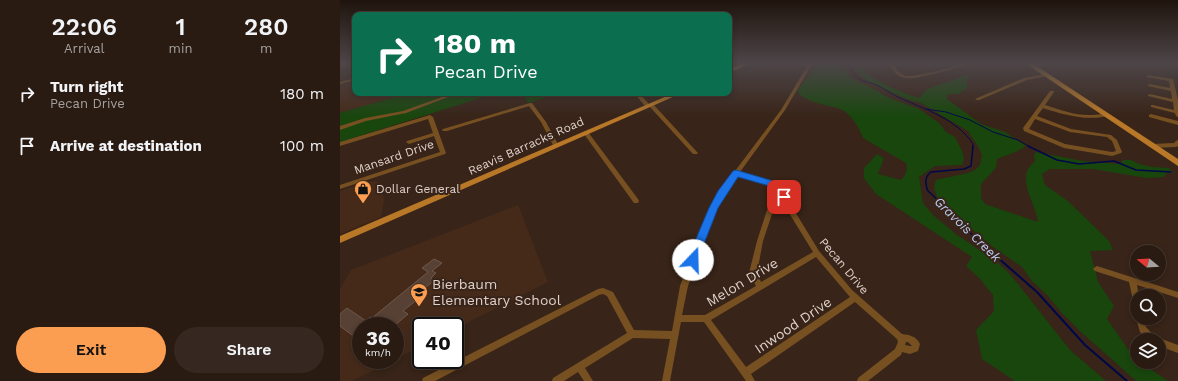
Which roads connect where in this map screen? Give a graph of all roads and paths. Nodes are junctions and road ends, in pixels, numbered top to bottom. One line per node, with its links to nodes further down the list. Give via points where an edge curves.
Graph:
1 (800, 81): 33 (street, via 779,116)
2 (1021, 81): 12 (street)
3 (1054, 81): 18 (main road)
4 (1171, 81): 6 (street)
5 (1150, 85): 6 (street)
6 (1174, 90): 13 (street)
7 (1052, 92): 15 (street)
8 (1150, 95): 13 (street)
9 (449, 96): 22 (street, via 404,112)
10 (639, 96): 14 (street)
11 (671, 96): 14 (main road, Reavis Barracks Road)
12 (977, 99)
13 (1176, 101): 17 (street)
14 (649, 106): 24 (main road, Reavis Barracks Road); 31 (street)
15 (1043, 106): 18 (street, via 1087,118); 20 (street)
16 (1153, 106): 17 (street)
17 (1178, 113)
18 (1106, 115): 30 (main road)
19 (1151, 116): 21 (street)
20 (1034, 117): 20 (street, via 1026,130 1064,146 1117,154 1119,152 1114,140 1105,135 1070,130)
21 (1178, 123)
22 (340, 128)
23 (445, 130): 29 (street, via 530,104)
24 (586, 133): 29 (main road, Reavis Barracks Road); 36 (street)
25 (435, 134): 26 (street); 28 (street, Mansard Drive, via 430,117); 34 (street, Mansard Drive, via 443,153)
26 (409, 142)
27 (1178, 142): 30 (street, via 1176,145)
28 (340, 144)
29 (556, 146): 37 (main road, Reavis Barracks Road)
30 (1152, 146): 32 (main road)
31 (695, 153)
32 (1178, 163)
33 (736, 173): 35 (street, Pecan Drive, via 776,185); 45 (street, via 721,194 710,217 688,275)
34 (340, 187)
35 (784, 195): 38 (street, Pecan Drive); 42 (street, via 770,210 760,241 753,273)
36 (636, 201)
37 (340, 240)
38 (817, 253): 42 (street, Melon Drive); 44 (street, Pecan Drive)
39 (1097, 269): 40 (street)
40 (1130, 279)
41 (1135, 281): 43 (street)
42 (760, 286): 46 (street, Melon Drive)
43 (1178, 295)
44 (855, 298): 52 (street, Inwood Drive); 58 (street, Pecan Drive, via 901,342)
45 (678, 318): 46 (street, Melon Drive); 48 (street)
46 (706, 319): 52 (street)
47 (632, 334): 48 (street); 51 (street); 53 (street, via 610,294 604,291 593,294)
48 (674, 335): 56 (street)
49 (1166, 345): 50 (street)
50 (1178, 349)
51 (580, 367): 54 (street); 55 (street)
52 (745, 373): 57 (street)
53 (426, 381)
54 (556, 381)
55 (589, 381)
56 (666, 381)
57 (751, 381)
58 (861, 381)

